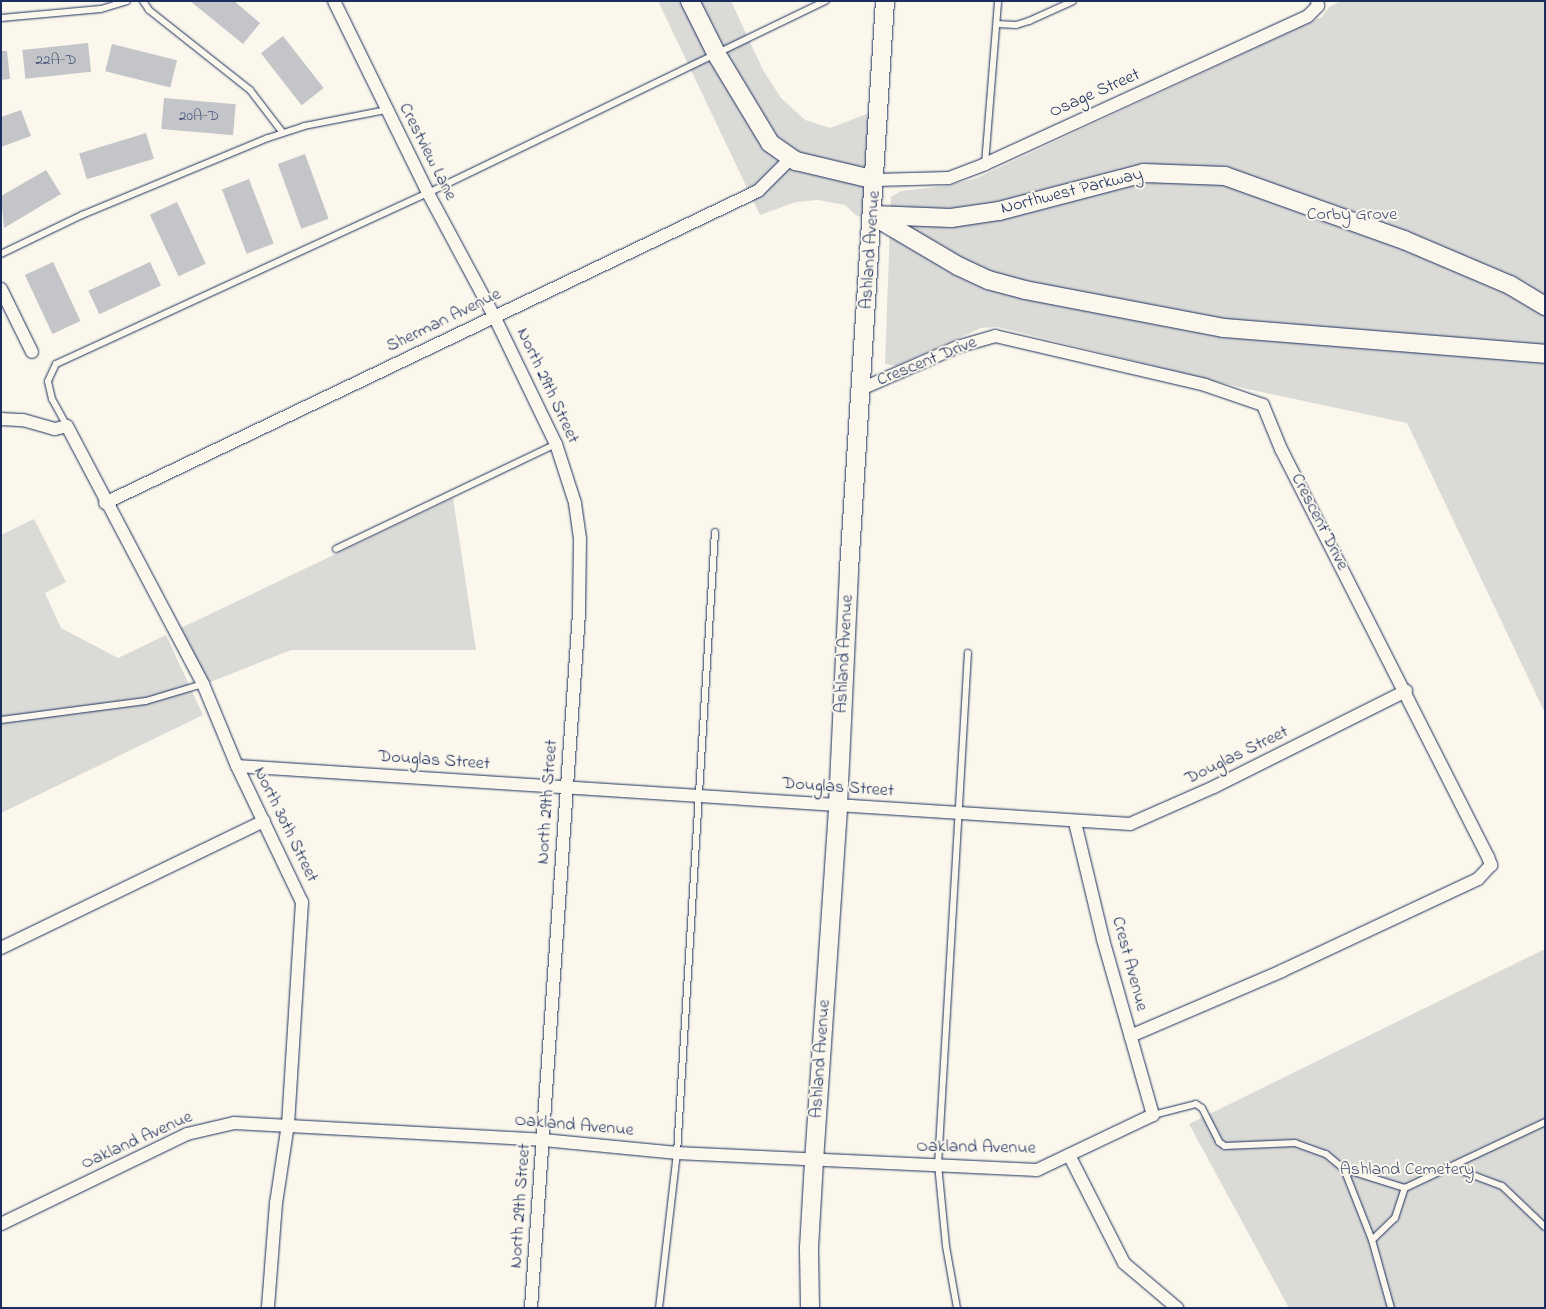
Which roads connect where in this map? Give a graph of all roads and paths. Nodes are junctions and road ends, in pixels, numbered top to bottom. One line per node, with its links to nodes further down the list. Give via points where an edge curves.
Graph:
1 (127, 1): 10 (lane, via 101,8)
2 (143, 1): 14 (lane, via 149,10 250,90)
3 (334, 1): 13 (street, Crestview Lane)
4 (690, 1): 12 (street)
5 (826, 1): 12 (lane)
6 (885, 1): 17 (street, Ashland Avenue)
7 (998, 1): 11 (lane)
8 (1073, 1): 11 (lane, via 1016,25)
9 (1318, 4): 16 (street, Osage Street, via 1308,16)
10 (1, 18)
11 (997, 24): 16 (lane)
12 (717, 55): 15 (street, via 758,126 770,143); 18 (lane)
13 (386, 110): 14 (lane); 18 (street, Crestview Lane)
14 (283, 133): 20 (lane, via 90,211)
15 (790, 159): 17 (street); 23 (street, Sherman Avenue, via 758,191)
16 (985, 164): 17 (street, Osage Street, via 948,178)
17 (876, 180): 19 (street, Ashland Avenue)
18 (428, 193): 23 (street, Crestview Lane); 28 (lane, via 56,364 48,381 52,398)
19 (873, 215): 22 (street, Northwest Parkway, via 952,218 999,211 1144,173 1225,176 1404,240 1510,285); 25 (street, via 958,266 988,280 1026,290 1224,328); 26 (street, Ashland Avenue)
20 (1, 254)
21 (1, 289): 24 (street)
22 (1545, 306)
23 (494, 316): 29 (street, North 29th Street); 30 (street, Sherman Avenue)
24 (32, 352)
25 (1545, 354)
26 (861, 389): 35 (street, Crescent Drive, via 957,347 995,336 1204,385 1263,404 1281,449); 40 (street, Ashland Avenue)
27 (1, 419): 28 (street, via 23,420 55,429)
28 (67, 426): 30 (street, North 30th Street)
29 (556, 444): 32 (lane); 38 (street, North 29th Street, via 575,503 580,539)
30 (105, 503): 34 (street, North 30th Street)
31 (715, 532): 39 (lane)
32 (336, 548)
33 (968, 653): 41 (lane)
34 (203, 684): 36 (lane, via 146,701); 37 (street, North 30th Street)
35 (1406, 690): 43 (street, Douglas Street, via 1149,818 1130,824); 45 (street, Crescent Drive, via 1491,865 1478,879)
36 (1, 720)
37 (237, 766): 38 (street, Douglas Street); 42 (street, North 30th Street)
38 (567, 788): 39 (street, Douglas Street); 49 (street, North 29th Street)
39 (697, 797): 40 (street, Douglas Street); 50 (lane)
40 (838, 805): 41 (street, Douglas Street); 52 (street, Ashland Avenue)
41 (958, 814): 43 (street, Douglas Street); 53 (lane)
42 (264, 821): 44 (street); 48 (street, North 30th Street, via 302,902)
43 (1075, 822): 45 (street, Crest Avenue)
44 (1, 948)
45 (1130, 1036): 46 (street, Crest Avenue)
46 (1153, 1115): 51 (street, Oakland Avenue); 54 (lane, via 1196,1104 1202,1108 1219,1142 1225,1146 1296,1143 1326,1154)
47 (1545, 1122): 55 (lane)
48 (288, 1124): 49 (street, Oakland Avenue); 57 (street, Oakland Avenue, via 234,1123 187,1134); 60 (street, North 30th Street, via 276,1203)
49 (543, 1140): 50 (street, Oakland Avenue); 61 (street, North 29th Street)
50 (677, 1153): 52 (street, Oakland Avenue); 62 (lane)
51 (1069, 1155): 53 (street, Oakland Avenue, via 1037,1170); 65 (street, via 1124,1263)
52 (814, 1160): 53 (street, Oakland Avenue); 63 (street, Ashland Avenue, via 809,1248)
53 (938, 1165): 64 (lane, via 946,1246)
54 (1344, 1168): 56 (lane); 59 (lane)
55 (1454, 1168): 56 (lane); 58 (lane, via 1502,1186)
56 (1405, 1188): 59 (lane, via 1395,1218)
57 (1, 1224)
58 (1545, 1227)
59 (1372, 1240): 66 (lane)
60 (268, 1308)
61 (531, 1308)
62 (659, 1308)
63 (810, 1308)
64 (957, 1308)
65 (1177, 1308)
66 (1391, 1308)

